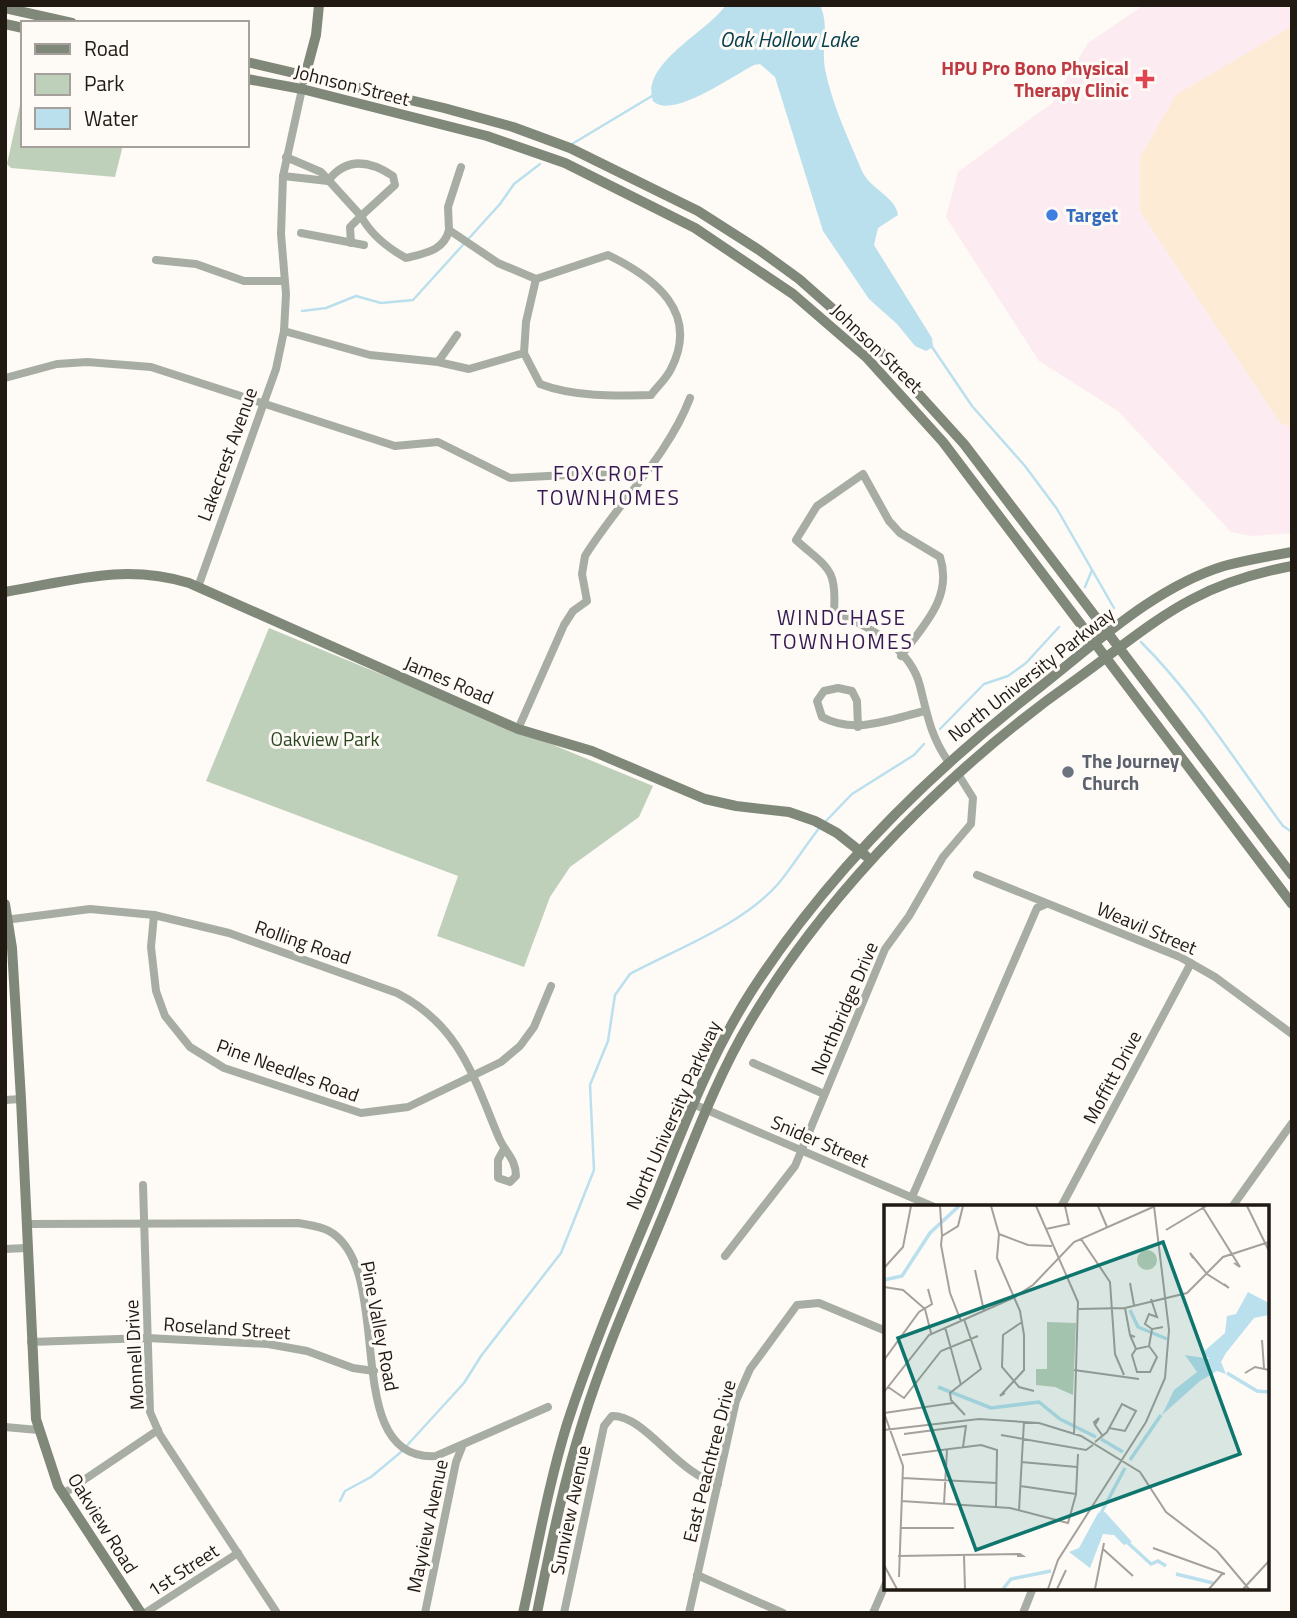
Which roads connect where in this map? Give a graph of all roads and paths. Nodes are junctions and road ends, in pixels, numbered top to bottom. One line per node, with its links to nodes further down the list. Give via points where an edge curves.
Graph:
1 (319, 5): 5 (main road, Lakecrest Avenue)
2 (5, 8): 3 (main road)
3 (63, 21)
4 (248, 62): 5 (main road, Johnson Street)
5 (306, 74): 7 (main road, Lakecrest Avenue); 32 (main road, Johnson Street, via 497,123 570,148 671,196 759,250 831,306 918,389)
6 (248, 79): 7 (main road, Johnson Street)
7 (302, 89): 8 (street, Lakecrest Avenue); 33 (main road, Johnson Street, via 487,136 565,163 671,214 741,256 830,325 898,390 970,475)
8 (286, 157): 10 (street, Lakecrest Avenue); 11 (street, via 321,172)
9 (461, 167): 13 (street, via 447,207)
10 (283, 176): 11 (street); 19 (street, Lakecrest Avenue)
11 (328, 181): 12 (street); 12 (street, via 338,168 350,164 382,169 393,176 395,185)
12 (361, 216): 13 (street, via 389,249 406,258 437,249 447,240); 15 (street, via 350,227)
13 (449, 230): 18 (street, via 498,263)
14 (302, 233): 15 (street)
15 (351, 243): 16 (street)
16 (364, 245)
17 (156, 260): 19 (street, via 196,264 244,281)
18 (536, 279): 22 (street); 22 (street, via 608,256 659,286 669,298 681,341 670,372 651,396 551,388 540,384)
19 (285, 281): 20 (street, Lakecrest Avenue)
20 (284, 331): 23 (street, via 370,355); 26 (street, Lakecrest Avenue)
21 (457, 335): 23 (street)
22 (524, 353): 23 (street, via 469,369)
23 (438, 362)
24 (5, 378): 26 (street, via 57,365 113,363 151,367)
25 (690, 398): 27 (street, via 683,416)
26 (264, 403): 27 (street, via 394,446 438,442 510,478); 30 (street, Lakecrest Avenue)
27 (644, 471): 39 (street, via 585,556 582,574 587,601 564,625)
28 (1292, 552): 32 (main road, North University Parkway, via 1223,566 1199,576)
29 (1292, 566): 34 (main road, North University Parkway, via 1202,592)
30 (198, 587): 31 (main road, James Road, via 158,573 119,572); 39 (main road, James Road)
31 (5, 593)
32 (1109, 632): 33 (main road, North University Parkway); 34 (main road, Johnson Street)
33 (1095, 644): 36 (main road, Johnson Street); 40 (main road, North University Parkway)
34 (1119, 646): 36 (main road, North University Parkway); 44 (main road, Johnson Street)
35 (901, 656): 35 (street, via 883,636 834,611 832,573 796,540 817,506 863,474 889,522 940,557 946,574 939,604); 37 (street, via 916,675)
36 (1104, 659): 41 (main road, North University Parkway, via 1034,708); 48 (main road, Johnson Street)
37 (925, 711): 38 (street); 40 (street, via 931,734)
38 (858, 727): 38 (street, via 838,725 822,716 817,701 824,691 852,691)
39 (518, 729): 42 (main road, James Road, via 592,751 705,799 802,816 829,828)
40 (948, 761): 42 (main road, North University Parkway)
41 (958, 774): 43 (main road, North University Parkway); 56 (street, Northbridge Drive, via 973,798 971,824 943,857 885,949)
42 (861, 852): 43 (main road, James Road); 59 (main road, North University Parkway, via 752,990)
43 (872, 861): 60 (main road, North University Parkway, via 812,933 751,1019)
44 (1292, 874)
45 (977, 875): 47 (street, Weavil Street)
46 (5, 904): 50 (main road, Oakview Road)
47 (1047, 904): 51 (street, Weavil Street); 65 (street, via 1037,908)
48 (1292, 904)
49 (154, 915): 50 (street, Rolling Road, via 90,909); 55 (street, Rolling Road, via 229,933 419,1004 442,1023); 55 (street, Pine Needles Road, via 152,972 165,1016 191,1047 224,1068 361,1113 408,1107)
50 (7, 920): 57 (main road, Oakview Road)
51 (1191, 963): 53 (street, Weavil Street); 67 (street, Moffitt Drive)
52 (551, 986): 55 (street, Pine Needles Road, via 534,1027 520,1046)
53 (1292, 1034)
54 (752, 1063): 56 (street)
55 (473, 1075): 62 (street, Rolling Road)
56 (824, 1094): 63 (street, Northbridge Drive)
57 (21, 1099): 58 (street); 70 (main road, Oakview Road)
58 (5, 1100)
59 (693, 1104): 60 (street, Snider Street); 92 (main road, North University Parkway, via 582,1380 550,1487)
60 (706, 1109): 63 (street, Snider Street); 93 (main road, North University Parkway, via 582,1423)
61 (1292, 1123): 68 (street)
62 (504, 1149)
63 (802, 1150): 65 (street, Snider Street); 73 (street, Northbridge Drive, via 795,1166)
64 (143, 1185): 69 (street, Monnell Drive)
65 (912, 1198): 66 (street, Snider Street)
66 (929, 1205)
67 (1062, 1205)
68 (1233, 1205)
69 (144, 1223): 70 (street, Pine Valley Road); 75 (street, Monnell Drive); 77 (street, Pine Valley Road, via 298,1223 330,1231 351,1256)
70 (27, 1224): 71 (main road, Oakview Road)
71 (26, 1248): 72 (street); 76 (main road, Oakview Road)
72 (5, 1249)
73 (725, 1256)
74 (884, 1330): 83 (street, East Peachtree Drive, via 813,1302 797,1305 741,1384)
75 (147, 1338): 76 (street, Roseland Street); 77 (street, Roseland Street, via 268,1343); 81 (street, Monnell Drive, via 150,1412)
76 (31, 1342): 80 (main road, Oakview Road)
77 (374, 1371): 82 (street, Pine Valley Road, via 383,1425 397,1445 426,1457)
78 (548, 1407): 82 (street, Pine Valley Road)
79 (5, 1427): 80 (street)
80 (38, 1430): 84 (main road, Oakview Road)
81 (158, 1430): 84 (street); 85 (street, Monnell Drive)
82 (462, 1447): 91 (street, Mayview Avenue)
83 (718, 1484): 86 (street, East Peachtree Drive); 94 (street, Sunview Avenue, via 687,1471 649,1433 623,1416 612,1416 604,1426)
84 (63, 1494): 89 (main road, Oakview Road)
85 (238, 1553): 89 (street, 1st Street); 90 (street, Monnell Drive)
86 (697, 1575): 95 (street, East Peachtree Drive); 96 (street)
87 (884, 1588): 97 (street)
88 (1032, 1590): 98 (street)
89 (143, 1613)
90 (277, 1613)
91 (425, 1613)
92 (523, 1613)
93 (537, 1613)
94 (564, 1613)
95 (689, 1613)
96 (783, 1613)
97 (873, 1613)
98 (1023, 1613)

